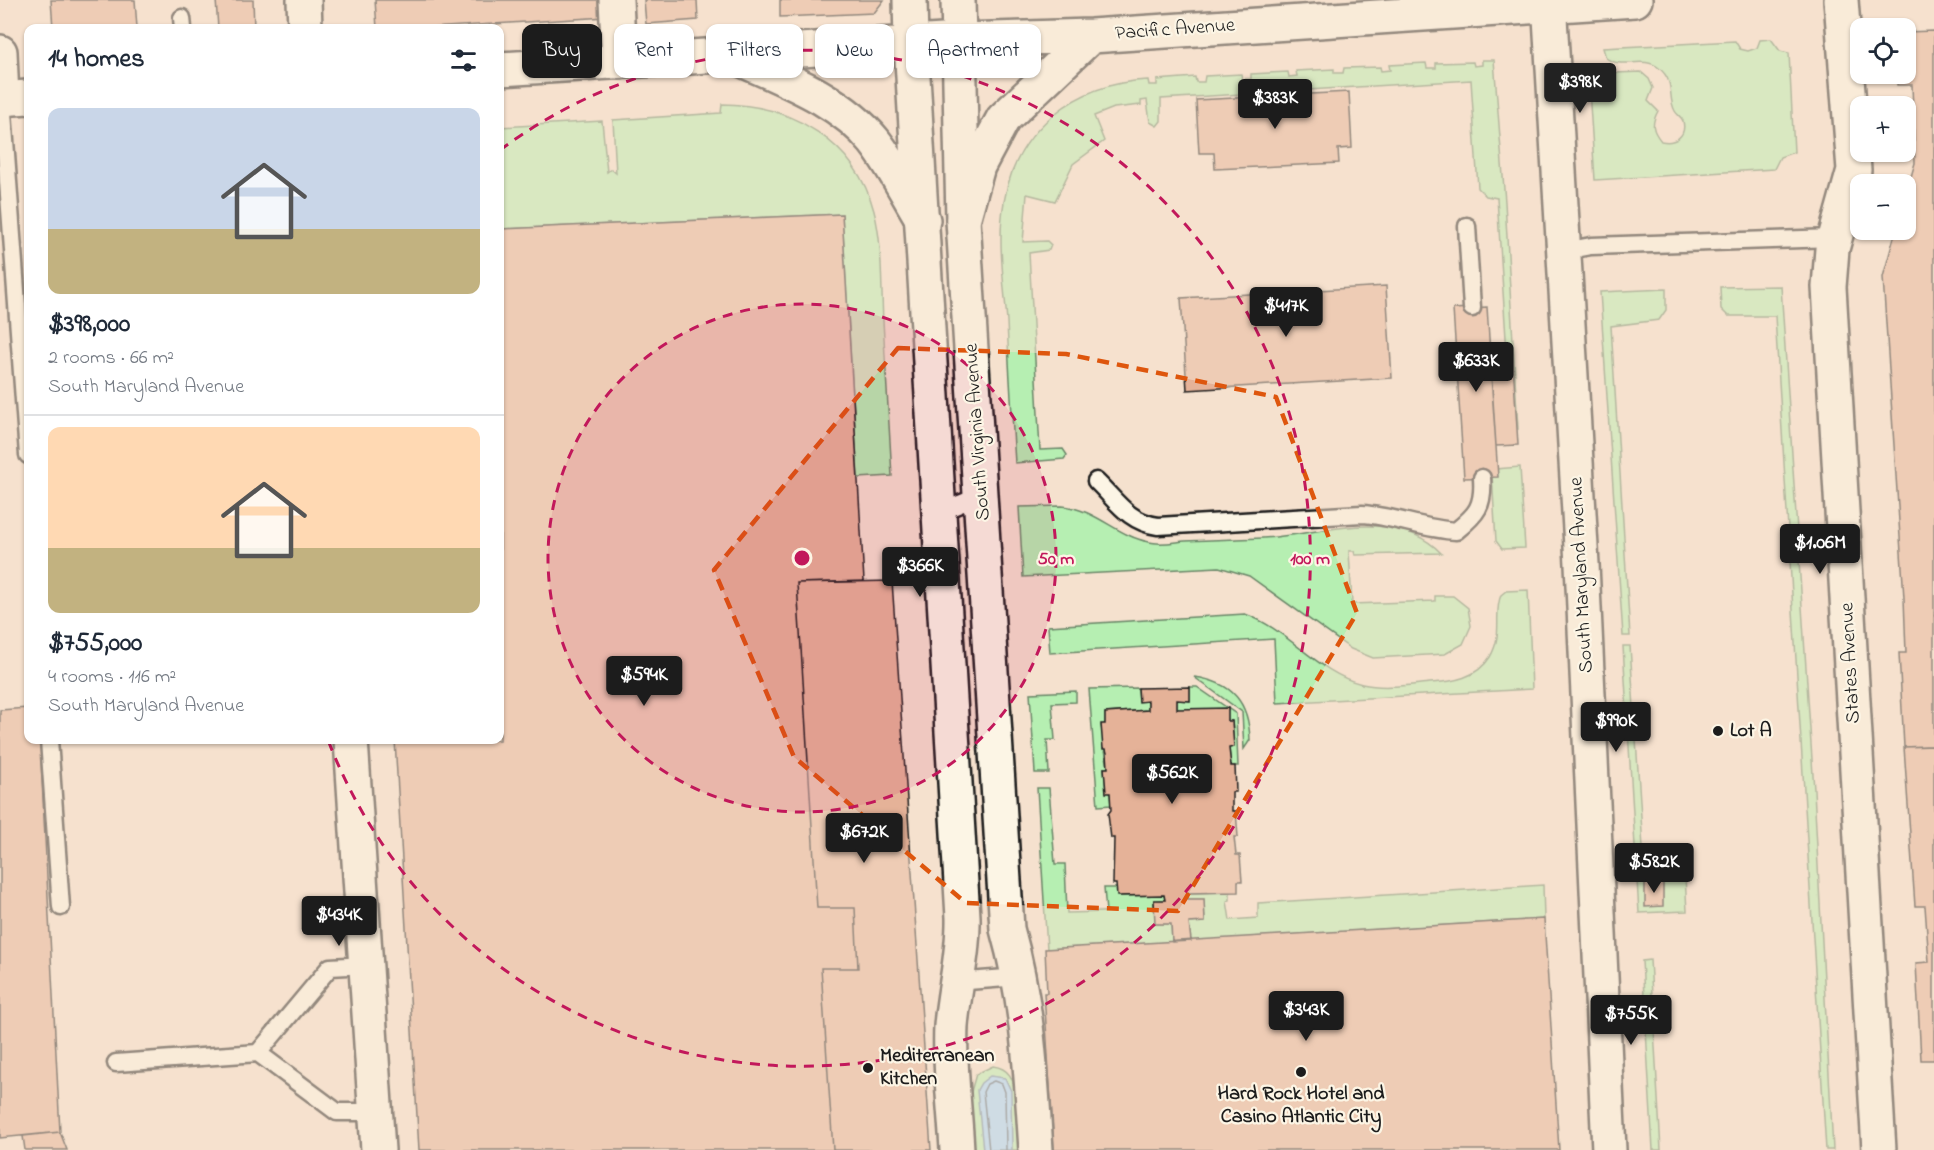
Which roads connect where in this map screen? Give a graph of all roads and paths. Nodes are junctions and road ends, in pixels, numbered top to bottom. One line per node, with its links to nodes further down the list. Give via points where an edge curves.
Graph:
1 (304, 0): 8 (street)
2 (616, 0): 9 (street)
3 (910, 0): 10 (street)
4 (958, 0): 11 (street, South Virginia Avenue)
5 (1635, 0): 7 (street, Pacific Avenue)
6 (1841, 0): 27 (street, States Avenue, via 1854,170)
7 (1550, 3): 12 (street, Pacific Avenue); 26 (street, South Maryland Avenue)
8 (305, 24)
9 (617, 24)
10 (911, 24)
11 (959, 24)
12 (1091, 36): 13 (street, Pacific Avenue); 24 (street, via 1003,119 978,166)
13 (1041, 38)
14 (906, 43): 15 (street, Pacific Avenue)
15 (803, 50)
16 (0, 52): 22 (street)
17 (614, 62): 18 (street, Pacific Avenue)
18 (504, 69)
19 (780, 78): 23 (street, via 828,101 856,122 875,142)
20 (913, 78): 23 (street)
21 (960, 78): 24 (street, South Virginia Avenue)
22 (10, 98): 29 (lane)
23 (923, 220): 33 (street)
24 (963, 220): 32 (street, South Virginia Avenue)
25 (1467, 226): 28 (lane)
26 (1563, 238): 27 (lane, via 1591,246); 46 (street, South Maryland Avenue)
27 (1835, 238): 47 (street, States Avenue, via 1828,287)
28 (1472, 308)
29 (24, 376)
30 (1482, 478): 31 (lane, via 1483,494 1475,516 1456,531 1431,529 1386,515 1362,514 1143,524 1119,508)
31 (1096, 481)
32 (982, 495): 33 (lane); 38 (street, South Virginia Avenue, via 1007,929)
33 (940, 512): 39 (street, via 964,948)
34 (49, 744): 36 (lane)
35 (351, 744): 37 (street)
36 (61, 907)
37 (366, 965): 40 (lane, via 330,967); 42 (street)
38 (1019, 977): 39 (lane); 45 (street, South Virginia Avenue, via 1029,1031)
39 (955, 982): 44 (street, via 951,1029)
40 (258, 1053): 41 (lane); 42 (lane, via 337,1112)
41 (116, 1063)
42 (376, 1112): 43 (street)
43 (378, 1150)
44 (957, 1150)
45 (1036, 1150)
46 (1609, 1150)
47 (1879, 1150)

